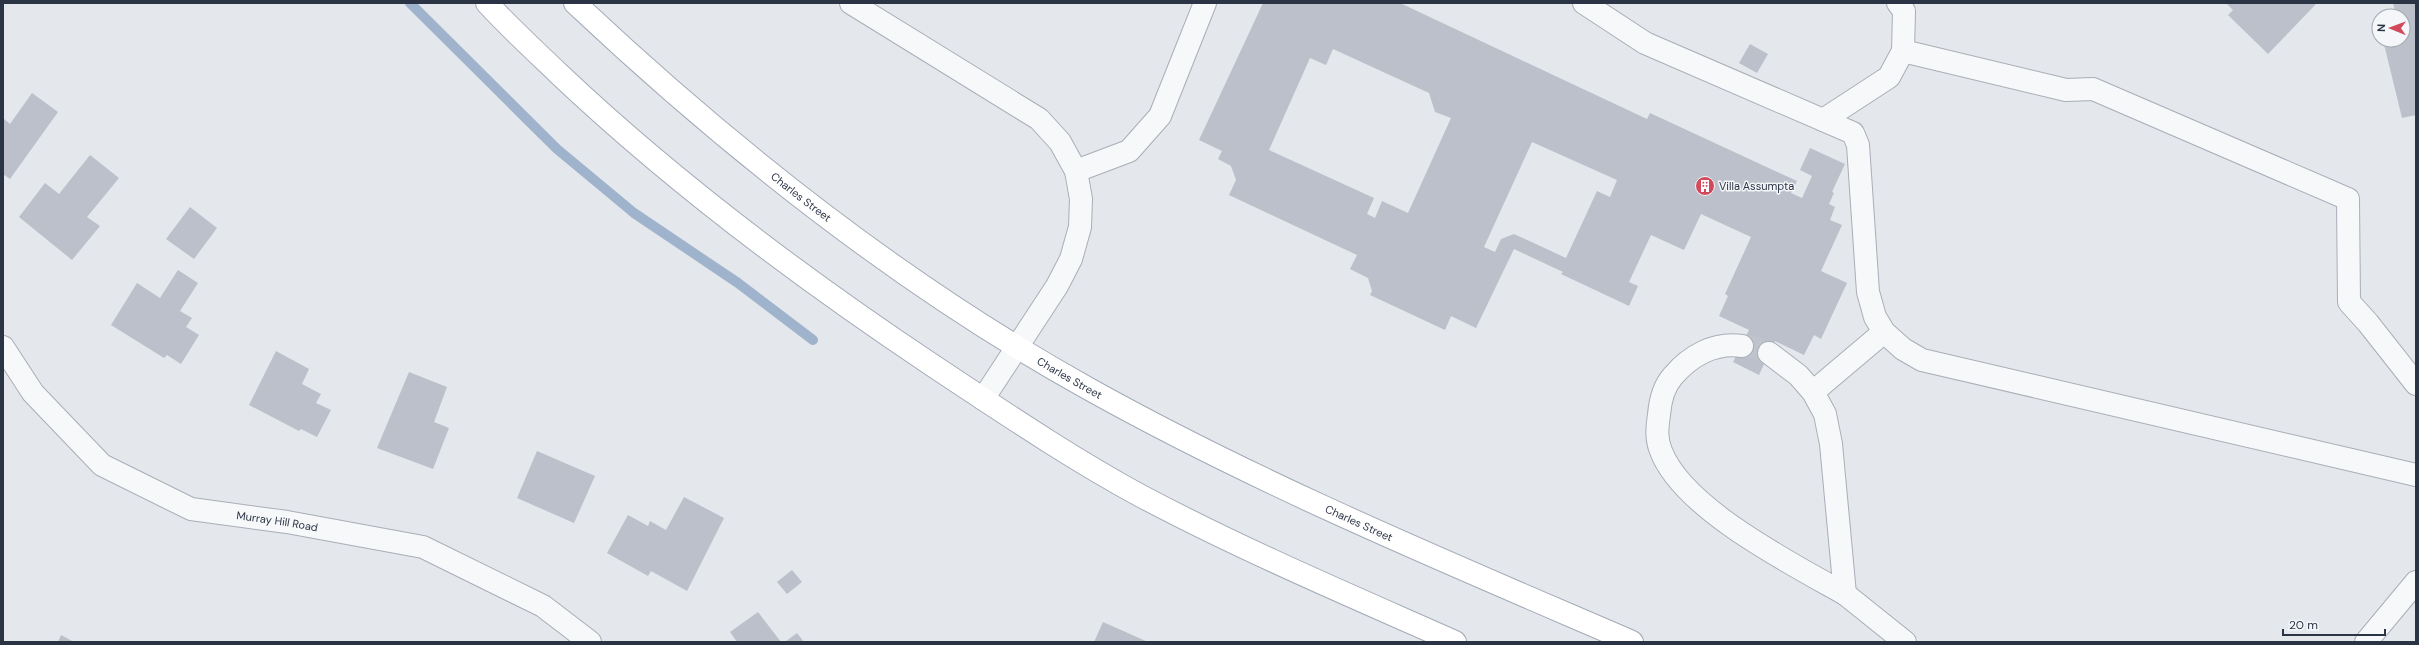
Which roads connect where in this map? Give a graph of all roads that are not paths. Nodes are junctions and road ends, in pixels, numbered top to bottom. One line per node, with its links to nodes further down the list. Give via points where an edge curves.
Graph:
1 (486, 3): 17 (main road, via 649,156 731,222 867,321)
2 (575, 3): 11 (main road, Charles Street, via 651,73 750,157 868,246)
3 (851, 3): 9 (street, via 1039,119 1060,142)
4 (1205, 3): 9 (street, via 1160,116 1129,151)
5 (1584, 3): 8 (street, via 1645,44)
6 (1898, 3): 7 (street, via 1904,11)
7 (1903, 51): 8 (street, via 1889,77); 15 (street, via 2066,90 2093,89 2348,199 2349,302)
8 (1823, 120): 10 (street, via 1853,133 1858,145 1868,292 1875,317)
9 (1076, 171): 11 (street, via 1081,199 1080,227 1071,259)
10 (1884, 332): 16 (street); 18 (street, via 1903,349 1922,360)
11 (1018, 346): 17 (street); 23 (main road, Charles Street, via 1086,388 1246,470)
12 (1742, 346): 20 (street, via 1702,351 1684,364 1668,382 1660,405 1657,434 1661,451 1692,495 1741,534)
13 (3, 347): 21 (street, Murray Hill Road, via 33,393 102,465 109,469 190,509 287,522 423,547 543,606)
14 (1769, 353): 16 (street, via 1798,375)
15 (2416, 384)
16 (1813, 392): 20 (street, via 1825,414 1831,444)
17 (983, 399): 22 (main road, via 1072,456 1211,532)
18 (2416, 475)
19 (2416, 582): 25 (street)
20 (1844, 594): 24 (street)
21 (590, 642)
22 (1455, 642)
23 (1632, 642)
24 (1905, 642)
25 (2366, 642)

